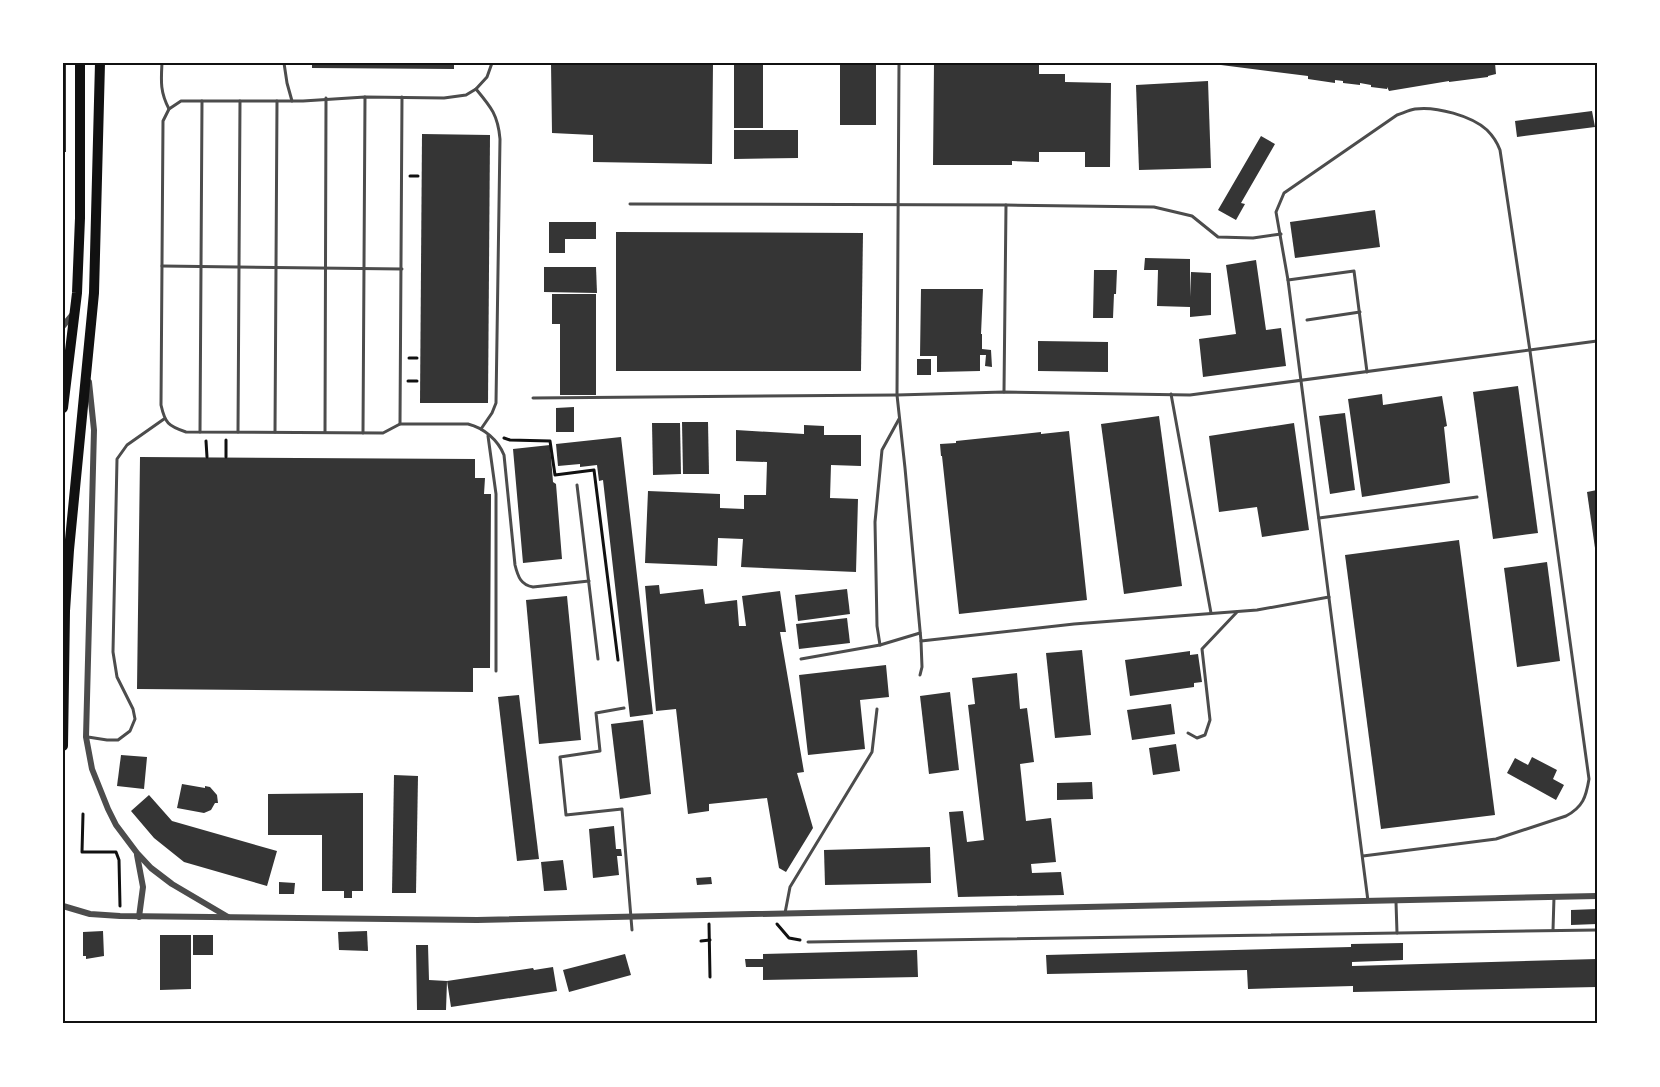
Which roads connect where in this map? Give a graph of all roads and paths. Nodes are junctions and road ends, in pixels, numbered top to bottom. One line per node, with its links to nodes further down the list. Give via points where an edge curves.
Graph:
1 (80, 63): 28 (main road)
2 (100, 63): 34 (main road, via 95,272)
3 (162, 63): 15 (lane, via 161,89)
4 (284, 63): 14 (lane)
5 (492, 63): 7 (lane, via 487,77)
6 (899, 63): 17 (lane)
7 (476, 89): 9 (lane, via 444,98); 45 (lane, via 496,115 500,139 496,403)
8 (365, 97): 9 (lane); 10 (lane); 25 (lane)
9 (402, 97): 26 (lane)
10 (327, 98): 14 (lane); 24 (lane)
11 (240, 100): 12 (lane); 13 (lane); 22 (lane)
12 (202, 101): 15 (lane, via 181,101); 21 (lane)
13 (277, 101): 14 (lane); 23 (lane)
14 (292, 101)
15 (169, 109): 20 (lane, via 163,121)
16 (630, 204): 17 (lane)
17 (897, 205): 18 (lane); 39 (lane)
18 (1006, 205): 19 (lane, via 1154,207 1192,216 1218,237); 37 (lane)
19 (1281, 234): 27 (lane); 33 (lane, via 1276,212 1284,193 1397,115 1429,109 1476,123 1495,139 1500,150)
20 (162, 266): 21 (lane); 43 (lane)
21 (201, 266): 22 (lane); 46 (lane)
22 (239, 266): 23 (lane); 49 (lane)
23 (276, 267): 24 (lane); 50 (lane)
24 (326, 267): 25 (lane); 51 (lane)
25 (363, 268): 26 (lane); 52 (lane)
26 (402, 268): 44 (lane)
27 (1288, 280): 29 (lane, via 1354,271); 36 (lane)
28 (76, 312): 31 (street); 41 (main road)
29 (1360, 312): 30 (lane); 35 (lane)
30 (1307, 320)
31 (63, 326)
32 (1597, 341): 33 (lane)
33 (1530, 351): 35 (lane); 77 (lane, via 1589,779 1587,790 1576,811 1496,839)
34 (88, 366): 73 (street, via 94,430); 74 (main road, via 69,550)
35 (1367, 372): 36 (lane)
36 (1301, 381): 38 (lane); 58 (lane)
37 (1004, 392): 38 (lane); 39 (lane)
38 (1171, 394): 62 (lane)
39 (897, 395): 40 (lane); 42 (lane)
40 (533, 398)
41 (63, 408)
42 (900, 418): 63 (lane); 65 (lane, via 882,450 875,522)
43 (164, 419): 46 (lane, via 172,427); 73 (lane, via 127,445 117,459 113,652 117,676 135,718 130,730 118,740)
44 (400, 424): 45 (lane, via 468,424); 52 (lane, via 384,433)
45 (481, 429): 53 (lane)
46 (200, 432): 47 (lane)
47 (206, 432): 48 (lane); 54 (path)
48 (226, 432): 49 (lane); 55 (path)
49 (238, 432): 50 (lane)
50 (276, 432): 51 (lane)
51 (325, 432): 52 (lane)
52 (363, 433)
53 (488, 434): 59 (lane, via 504,455 519,578 533,587); 68 (lane, via 496,494)
54 (207, 457)
55 (226, 457)
56 (577, 485): 59 (lane)
57 (1477, 497): 58 (lane)
58 (1319, 518): 60 (lane)
59 (589, 581): 67 (lane)
60 (1329, 597): 61 (lane); 77 (lane)
61 (1238, 611): 62 (lane); 72 (lane, via 1202,649 1210,720 1205,735 1197,738)
62 (1211, 613): 64 (lane)
63 (920, 633): 64 (lane); 65 (lane)
64 (921, 641): 69 (lane)
65 (880, 645): 66 (lane)
66 (801, 658)
67 (598, 659)
68 (496, 671)
69 (920, 675)
70 (624, 708): 89 (lane, via 596,713 600,751 560,757 566,815 622,809)
71 (877, 709): 85 (lane, via 872,752 790,887)
72 (1188, 734)
73 (86, 736): 76 (street, via 92,769 108,809)
74 (63, 746)
75 (83, 814): 83 (path, via 82,852 116,852)
76 (137, 853): 87 (street, via 143,887); 88 (street, via 172,884)
77 (1363, 856): 81 (lane)
78 (1597, 896): 79 (street)
79 (1554, 897): 80 (street); 91 (lane)
80 (1396, 900): 81 (street); 93 (lane)
81 (1368, 901): 85 (street)
82 (63, 906): 87 (street, via 90,914)
83 (120, 906)
84 (777, 913): 85 (street); 86 (street); 96 (path, via 777,926 789,938)
85 (785, 913)
86 (709, 915): 89 (street); 94 (path)
87 (139, 917): 88 (street)
88 (229, 917): 89 (street)
89 (631, 917): 90 (lane)
90 (632, 930)
91 (1553, 930): 92 (lane); 93 (lane)
92 (1597, 930)
93 (1397, 933): 96 (lane)
94 (710, 940): 95 (path); 97 (path)
95 (701, 941)
96 (807, 942)
97 (710, 977)

